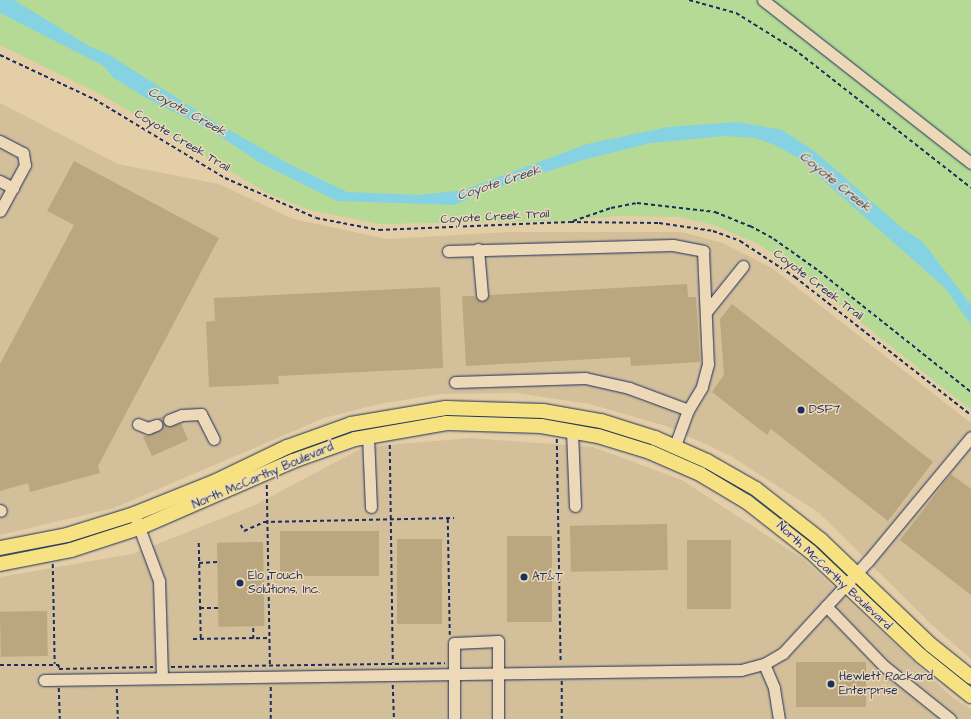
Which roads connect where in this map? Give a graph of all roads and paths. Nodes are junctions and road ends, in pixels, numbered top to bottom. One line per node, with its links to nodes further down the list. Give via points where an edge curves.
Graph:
1 (690, 0): 8 (path, via 736,14 794,49)
2 (763, 0): 5 (lane)
3 (0, 54): 10 (path, Coyote Creek Trail, via 94,99 225,178 316,218 379,230 403,231)
4 (0, 141): 7 (lane, via 23,153 25,165)
5 (971, 163)
6 (0, 181): 7 (lane)
7 (13, 188): 9 (lane)
8 (971, 188)
9 (0, 211)
10 (570, 222): 17 (path, via 611,208 637,203 715,212 750,226 774,239 819,271); 19 (path, Coyote Creek Trail, via 689,226 740,241 795,277)
11 (478, 249): 12 (lane); 14 (lane); 15 (lane, via 673,245 703,251)
12 (448, 251)
13 (743, 266): 15 (lane)
14 (482, 295)
15 (706, 312): 18 (lane, via 708,364 702,387)
16 (455, 382): 18 (lane, via 585,378 629,388)
17 (971, 392)
18 (688, 410): 31 (lane)
19 (971, 415)
20 (169, 420): 25 (lane, via 182,414 201,414)
21 (138, 424): 22 (lane, via 148,428)
22 (156, 425)
23 (572, 436): 27 (path); 29 (main road, North McCarthy Boulevard, via 511,423 463,423 417,427); 33 (lane); 49 (main road, North McCarthy Boulevard, via 650,452 724,488 791,534)
24 (971, 438): 48 (lane)
25 (214, 439)
26 (551, 439): 27 (path)
27 (557, 439): 65 (path)
28 (397, 441): 30 (path)
29 (369, 442): 30 (path); 32 (main road, North McCarthy Boulevard, via 323,449); 34 (lane)
30 (390, 443): 38 (path)
31 (674, 446): 35 (main road, North McCarthy Boulevard, via 601,421 543,410 479,407 415,412 383,417 318,435); 48 (main road, North McCarthy Boulevard, via 732,474 768,497 821,540)
32 (267, 472): 39 (path); 41 (main road, North McCarthy Boulevard)
33 (575, 506)
34 (371, 507)
35 (134, 514): 41 (lane); 43 (main road, North McCarthy Boulevard, via 67,535)
36 (454, 518): 37 (path)
37 (448, 519): 38 (path); 58 (path)
38 (391, 520): 39 (path); 59 (path)
39 (268, 522): 40 (path, via 244,531); 54 (path)
40 (241, 525)
41 (139, 528): 44 (main road, North McCarthy Boulevard); 64 (lane, via 159,581)
42 (199, 543): 46 (path)
43 (0, 548)
44 (53, 554): 47 (main road, North McCarthy Boulevard); 61 (path)
45 (218, 562): 46 (path)
46 (200, 563): 51 (path)
47 (0, 564)
48 (856, 574): 49 (lane); 69 (main road, North McCarthy Boulevard, via 930,645)
49 (845, 585): 50 (lane); 72 (main road, North McCarthy Boulevard, via 921,656)
50 (826, 606): 60 (lane, via 783,653); 80 (lane, via 884,666)
51 (200, 608): 52 (path); 57 (path)
52 (218, 608)
53 (253, 626): 56 (path)
54 (270, 638): 56 (path); 63 (path)
55 (193, 639): 57 (path)
56 (253, 639): 57 (path)
57 (201, 640)
58 (450, 642)
59 (393, 663): 63 (path); 67 (path, via 450,663); 68 (path)
60 (764, 664): 65 (lane, via 741,670); 79 (lane, via 774,688)
61 (55, 665)
62 (59, 669): 64 (path)
63 (270, 671): 64 (lane); 64 (path); 68 (lane); 74 (path)
64 (162, 673): 70 (lane)
65 (562, 673): 66 (lane); 78 (path)
66 (498, 674): 67 (lane); 67 (lane, via 498,641 454,642); 77 (lane)
67 (452, 675): 68 (lane); 76 (lane)
68 (393, 676): 75 (path)
69 (971, 677)
70 (44, 680)
71 (117, 688): 73 (path)
72 (971, 696)
73 (118, 719)
74 (271, 719)
75 (394, 719)
76 (454, 719)
77 (498, 719)
78 (562, 719)
79 (779, 719)
80 (950, 719)

